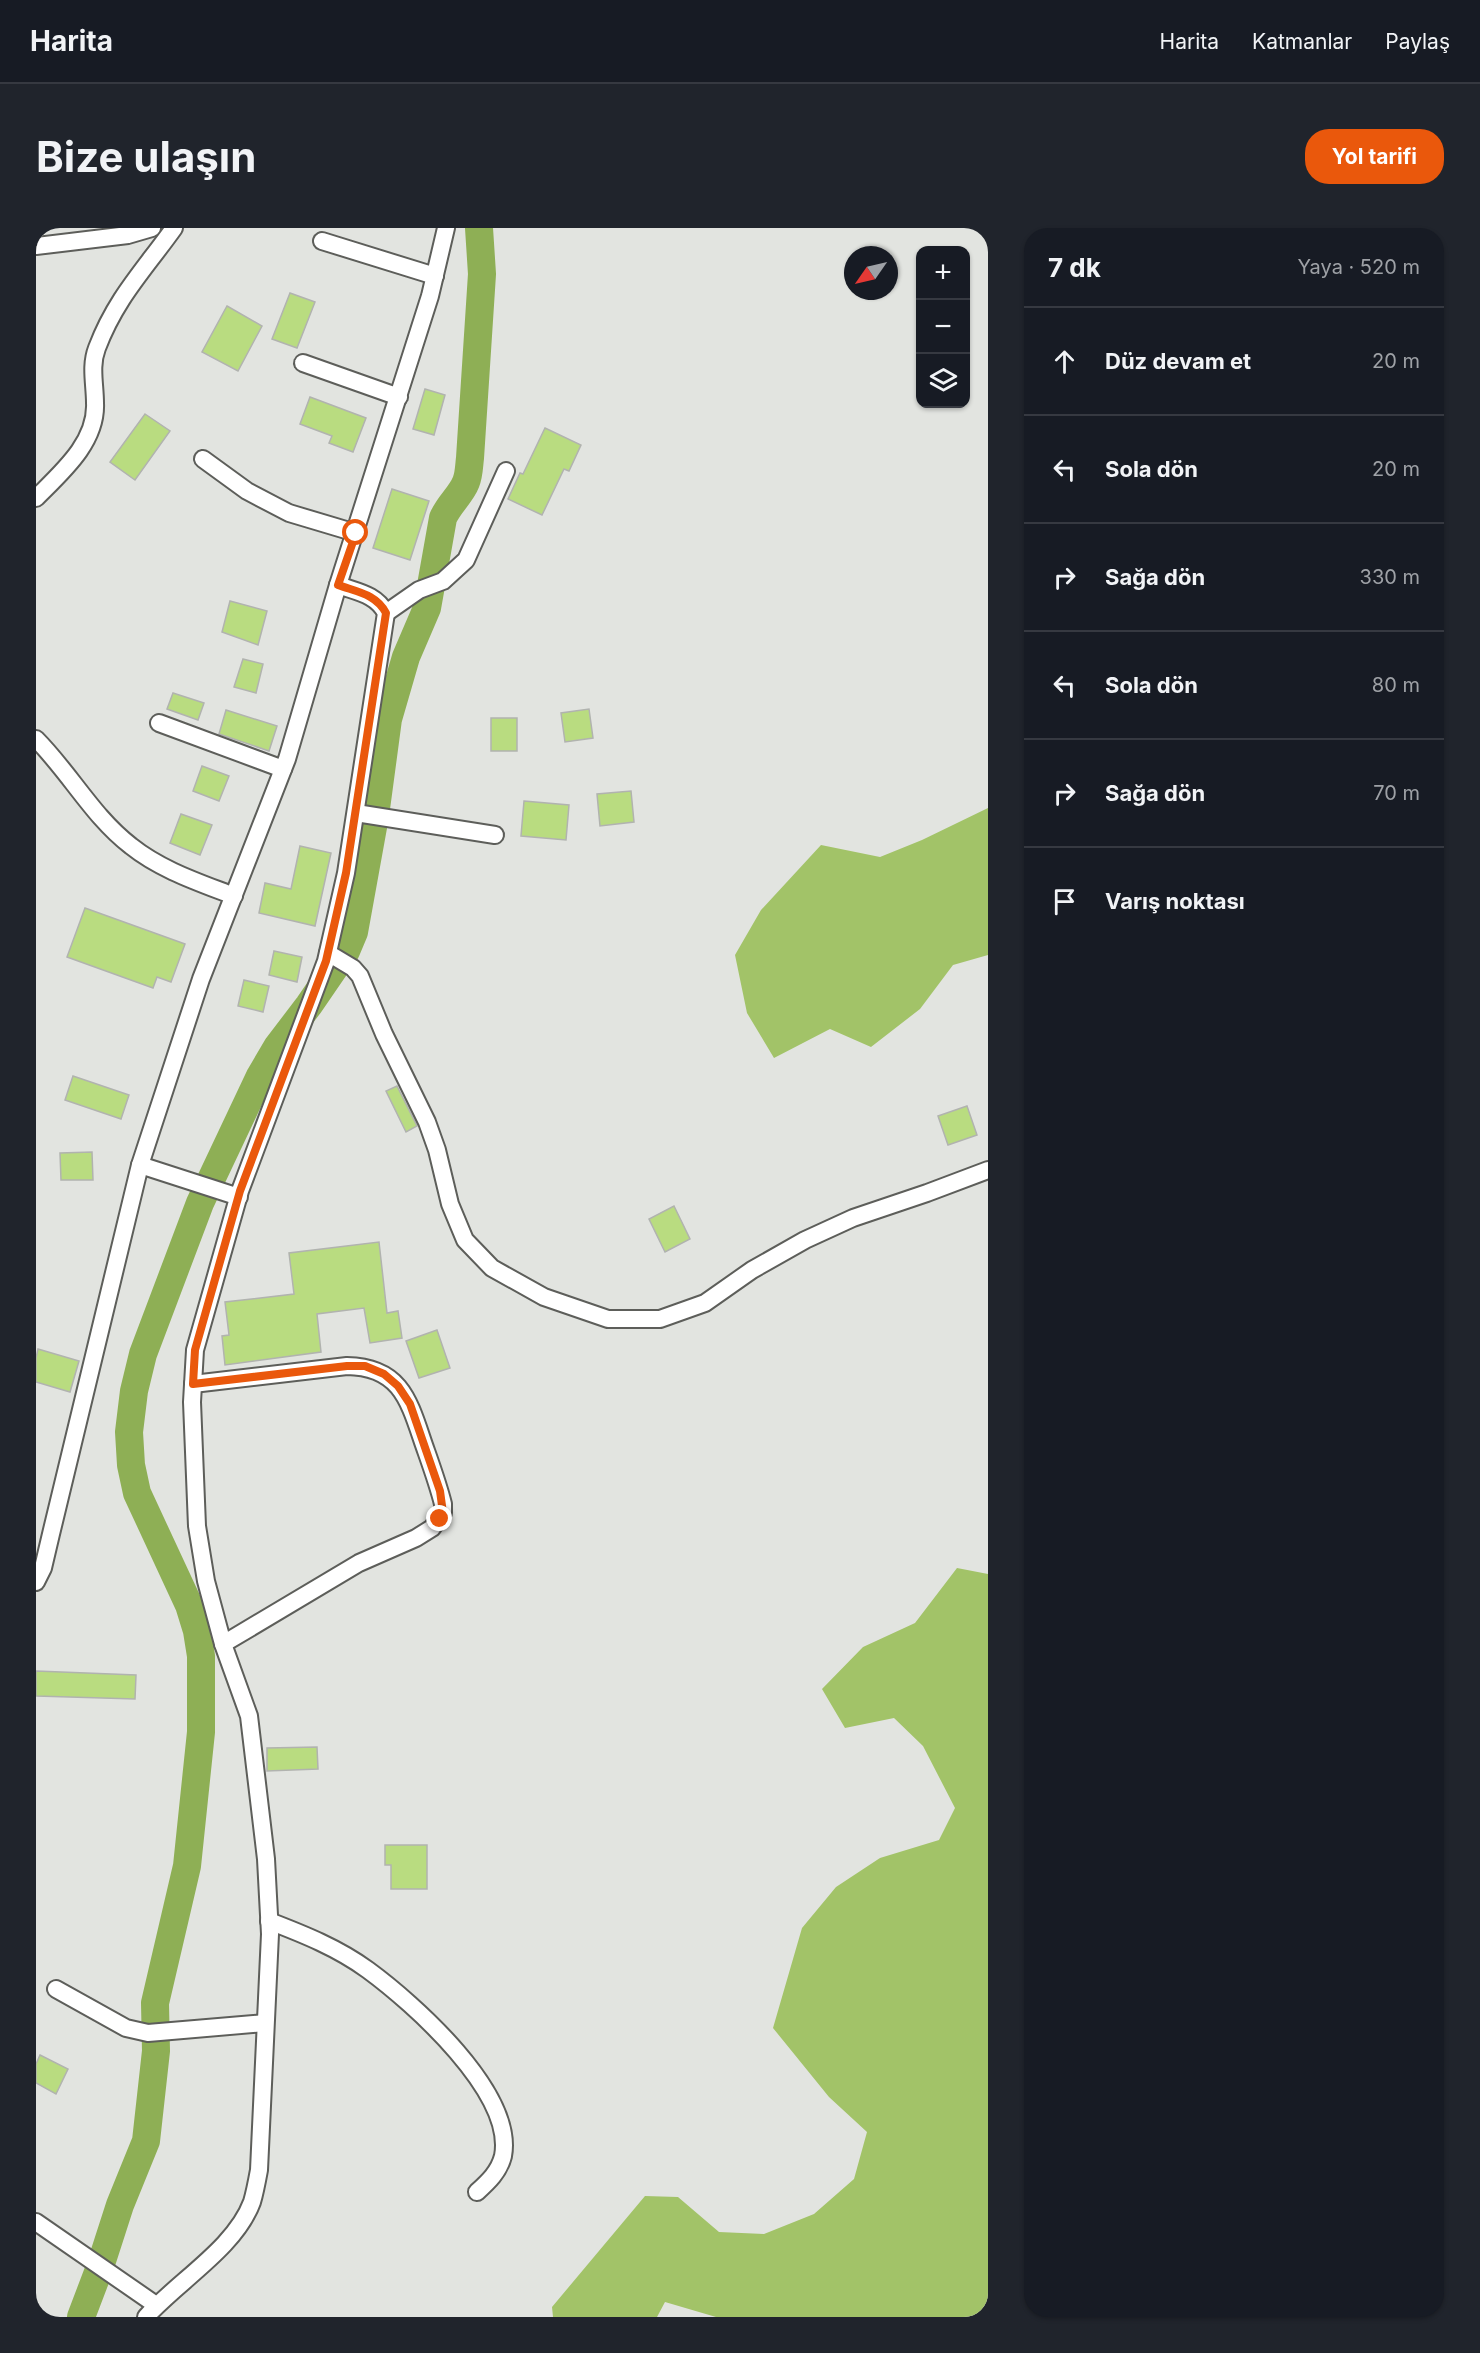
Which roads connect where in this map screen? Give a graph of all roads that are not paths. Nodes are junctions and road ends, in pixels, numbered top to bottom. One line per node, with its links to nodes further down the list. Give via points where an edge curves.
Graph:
1 (152, 228): 5 (street, via 128,236)
2 (174, 228): 11 (street, via 131,282 96,351 95,419 87,439 69,466)
3 (446, 228): 6 (street)
4 (322, 241): 6 (street)
5 (36, 246)
6 (435, 276): 8 (street)
7 (303, 363): 8 (street)
8 (399, 397): 12 (street)
9 (203, 459): 12 (street, via 248,491 290,513)
10 (507, 471): 14 (street, via 466,560 443,580 419,590)
11 (36, 498)
12 (356, 533): 13 (street)
13 (338, 585): 14 (street, via 373,597); 17 (street)
14 (386, 613): 18 (street)
15 (159, 723): 17 (street)
16 (36, 739): 20 (street, via 129,845 163,868)
17 (283, 770): 20 (street)
18 (356, 813): 19 (street); 21 (street)
19 (495, 835)
20 (234, 896): 22 (street, via 201,980)
21 (328, 953): 23 (street, via 360,976 427,1122 465,1240 492,1268 544,1297 608,1319 660,1319 705,1303 805,1240 853,1218); 24 (street)
22 (140, 1165): 24 (street); 26 (street, via 43,1568)
23 (988, 1170)
24 (239, 1197): 25 (street, via 195,1350)
25 (193, 1384): 27 (street, via 197,1526 206,1581); 27 (street, via 347,1366 372,1368 398,1386 410,1404 442,1504 443,1513 432,1528 359,1563)
26 (36, 1582)
27 (223, 1644): 28 (street, via 249,1716 266,1859)
28 (269, 1921): 30 (street); 31 (street, via 367,1969 414,2008 481,2082 502,2129 503,2155 495,2175)
29 (56, 1989): 30 (street, via 126,2028 148,2033)
30 (265, 2023): 33 (street, via 259,2170 252,2203 224,2242)
31 (477, 2193)
32 (36, 2222): 33 (street)
33 (151, 2311)

